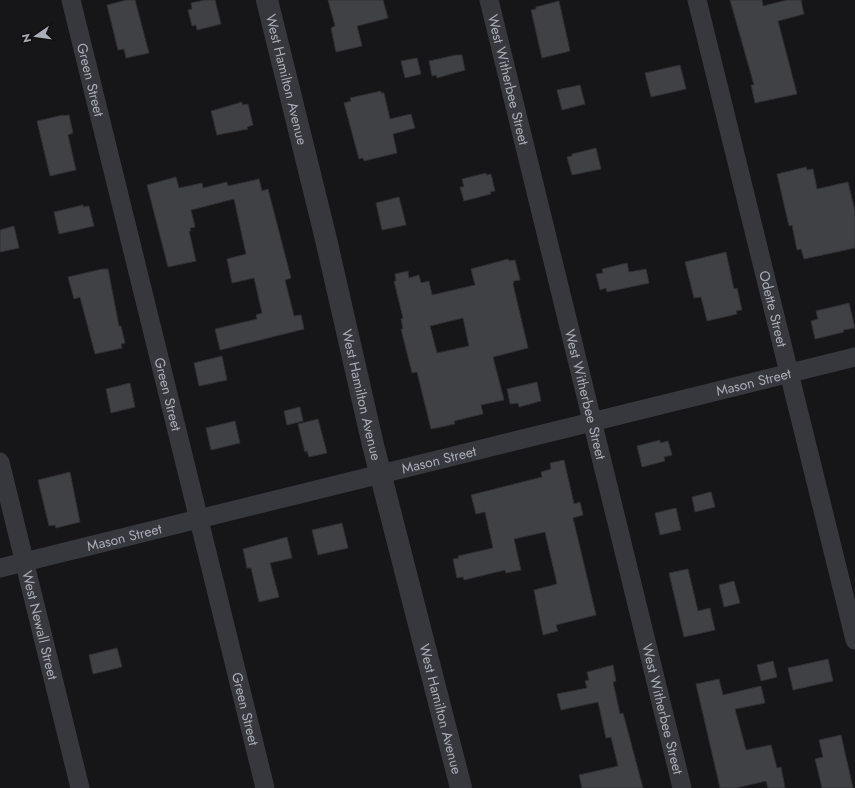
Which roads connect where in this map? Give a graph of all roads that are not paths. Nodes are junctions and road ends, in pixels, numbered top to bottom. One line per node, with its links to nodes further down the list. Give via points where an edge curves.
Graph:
1 (71, 0): 10 (street, Green Street)
2 (267, 0): 9 (street, West Hamilton Avenue)
3 (489, 0): 7 (street, West Witherbee Street)
4 (697, 0): 6 (street, Odette Street)
5 (855, 357): 6 (street, Mason Street)
6 (789, 373): 7 (street, Mason Street); 13 (street, Odette Street)
7 (592, 422): 9 (street, Mason Street); 17 (street, West Witherbee Street)
8 (0, 462): 11 (street, West Newall Street)
9 (380, 474): 10 (street, Mason Street); 16 (street, West Hamilton Avenue)
10 (199, 519): 11 (street, Mason Street); 15 (street, Green Street)
11 (25, 562): 12 (street, Mason Street); 14 (street, West Newall Street)
12 (0, 568)
13 (855, 640)
14 (80, 788)
15 (265, 788)
16 (461, 788)
17 (682, 788)

